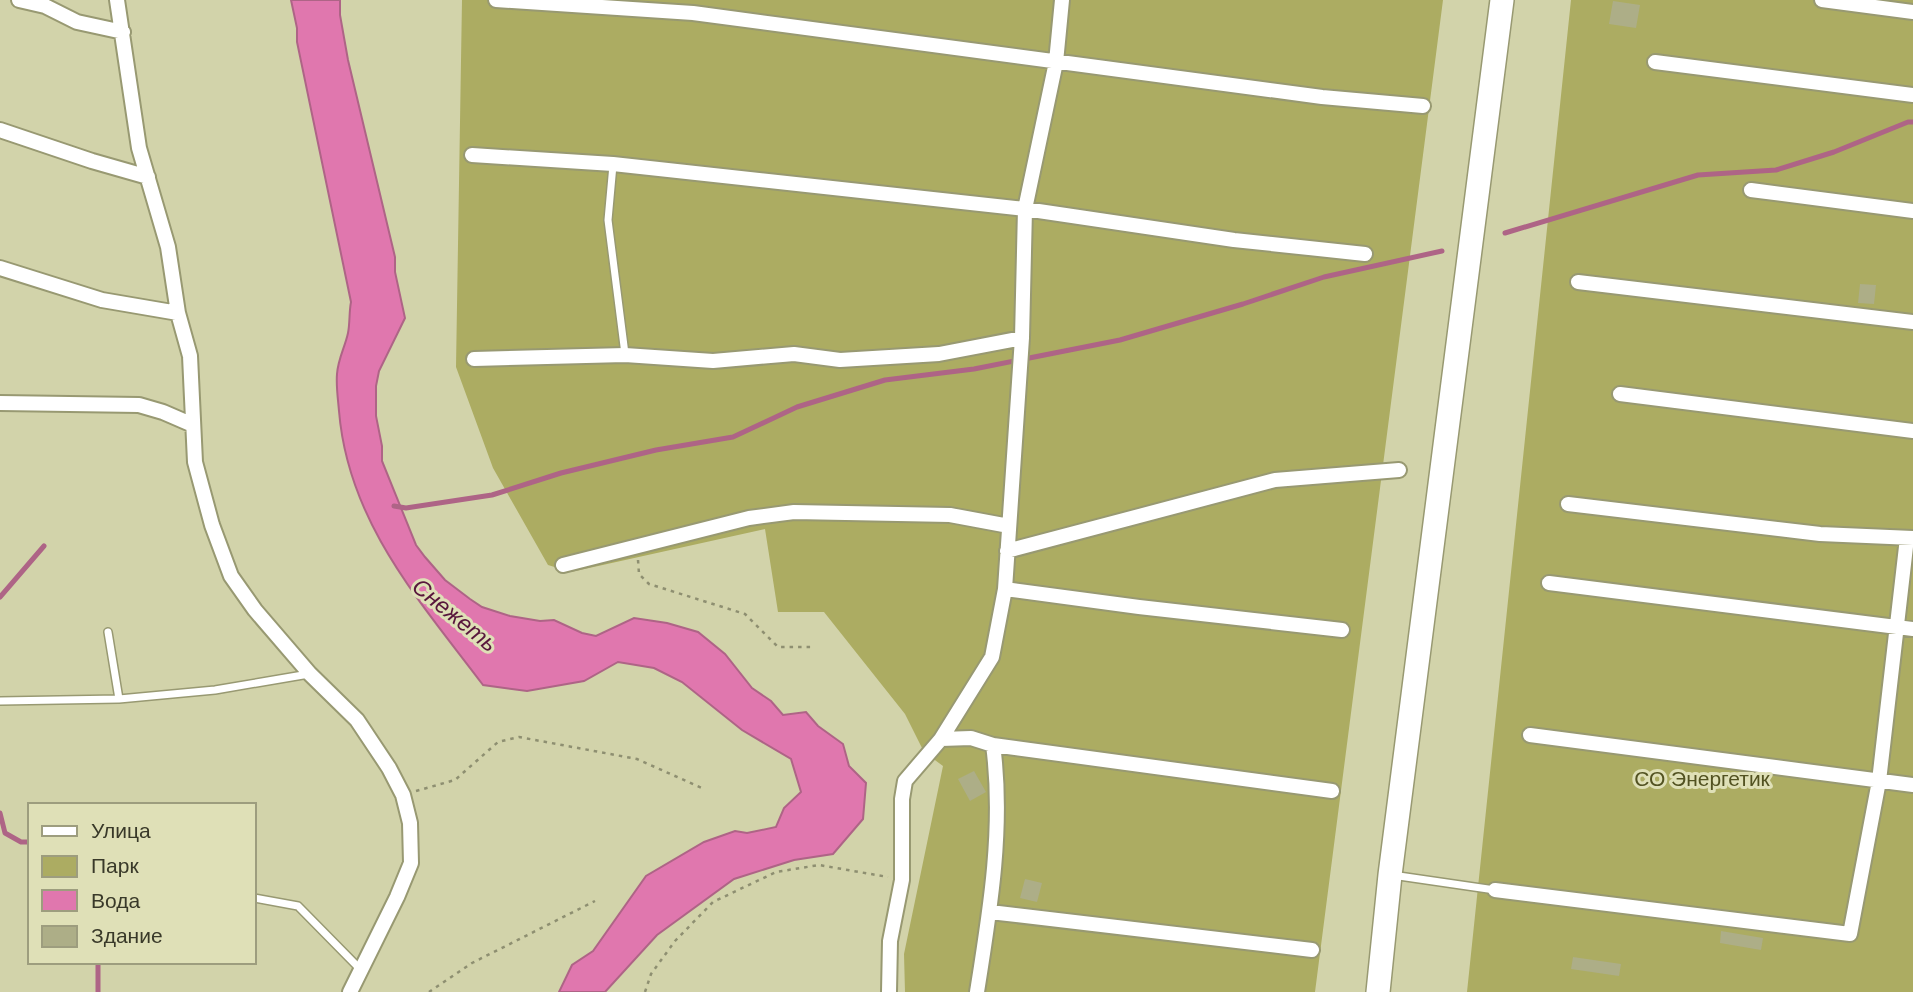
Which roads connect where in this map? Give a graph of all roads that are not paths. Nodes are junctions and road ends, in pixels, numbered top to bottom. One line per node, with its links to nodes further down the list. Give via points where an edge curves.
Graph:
1 (19, 0): 8 (street, via 45,6 77,22)
2 (117, 0): 8 (street)
3 (496, 0): 9 (street, via 693,13)
4 (1062, 0): 9 (street)
5 (1502, 0): 53 (main road)
6 (1822, 0): 7 (street)
7 (1913, 12)
8 (123, 32): 16 (street, via 139,148)
9 (1056, 62): 12 (street); 18 (street)
10 (1655, 62): 11 (street)
11 (1913, 95)
12 (1423, 106)
13 (0, 130): 16 (street)
14 (472, 155): 15 (street)
15 (613, 164): 18 (street); 26 (lane, via 607,220)
16 (148, 177): 23 (street, via 168,247)
17 (1751, 190): 19 (street)
18 (1025, 209): 20 (street); 25 (street)
19 (1913, 211)
20 (1365, 254)
21 (0, 268): 23 (street, via 102,300)
22 (1578, 282): 24 (street)
23 (178, 313): 30 (street, via 190,355)
24 (1913, 322)
25 (1022, 338): 26 (street, via 939,354 841,360 794,354 713,361); 34 (street)
26 (625, 355): 27 (street)
27 (474, 359)
28 (1620, 394): 31 (street)
29 (0, 403): 30 (street, via 139,405)
30 (194, 425): 44 (street, via 195,462 231,576)
31 (1913, 431)
32 (1399, 470): 36 (street, via 1275,480)
33 (1569, 504): 35 (street, via 1820,534)
34 (1009, 526): 36 (street); 37 (street, via 950,514 794,512 748,518)
35 (1910, 538): 40 (street)
36 (1007, 551): 39 (street)
37 (563, 565)
38 (1549, 583): 40 (street)
39 (1005, 589): 41 (street); 48 (street, via 992,657)
40 (1897, 627): 42 (street); 50 (street)
41 (1342, 629)
42 (1913, 629)
43 (108, 632): 45 (lane)
44 (310, 674): 45 (lane, via 215,690); 58 (street, via 357,720 403,795 410,823 411,863)
45 (119, 699): 46 (lane)
46 (0, 701)
47 (1530, 735): 50 (street)
48 (941, 739): 49 (street, via 971,738); 60 (street, via 905,781 902,880 890,942)
49 (993, 745): 52 (street); 56 (street, via 998,781)
50 (1879, 781): 51 (street); 54 (street, via 1850,934)
51 (1913, 785)
52 (1332, 791)
53 (1390, 875): 54 (lane); 62 (main road)
54 (1495, 890)
55 (256, 898): 58 (lane, via 298,906)
56 (990, 912): 57 (street); 61 (street)
57 (1312, 950)
58 (361, 970): 59 (street)
59 (350, 992)
60 (889, 992)
61 (977, 992)
62 (1378, 992)

